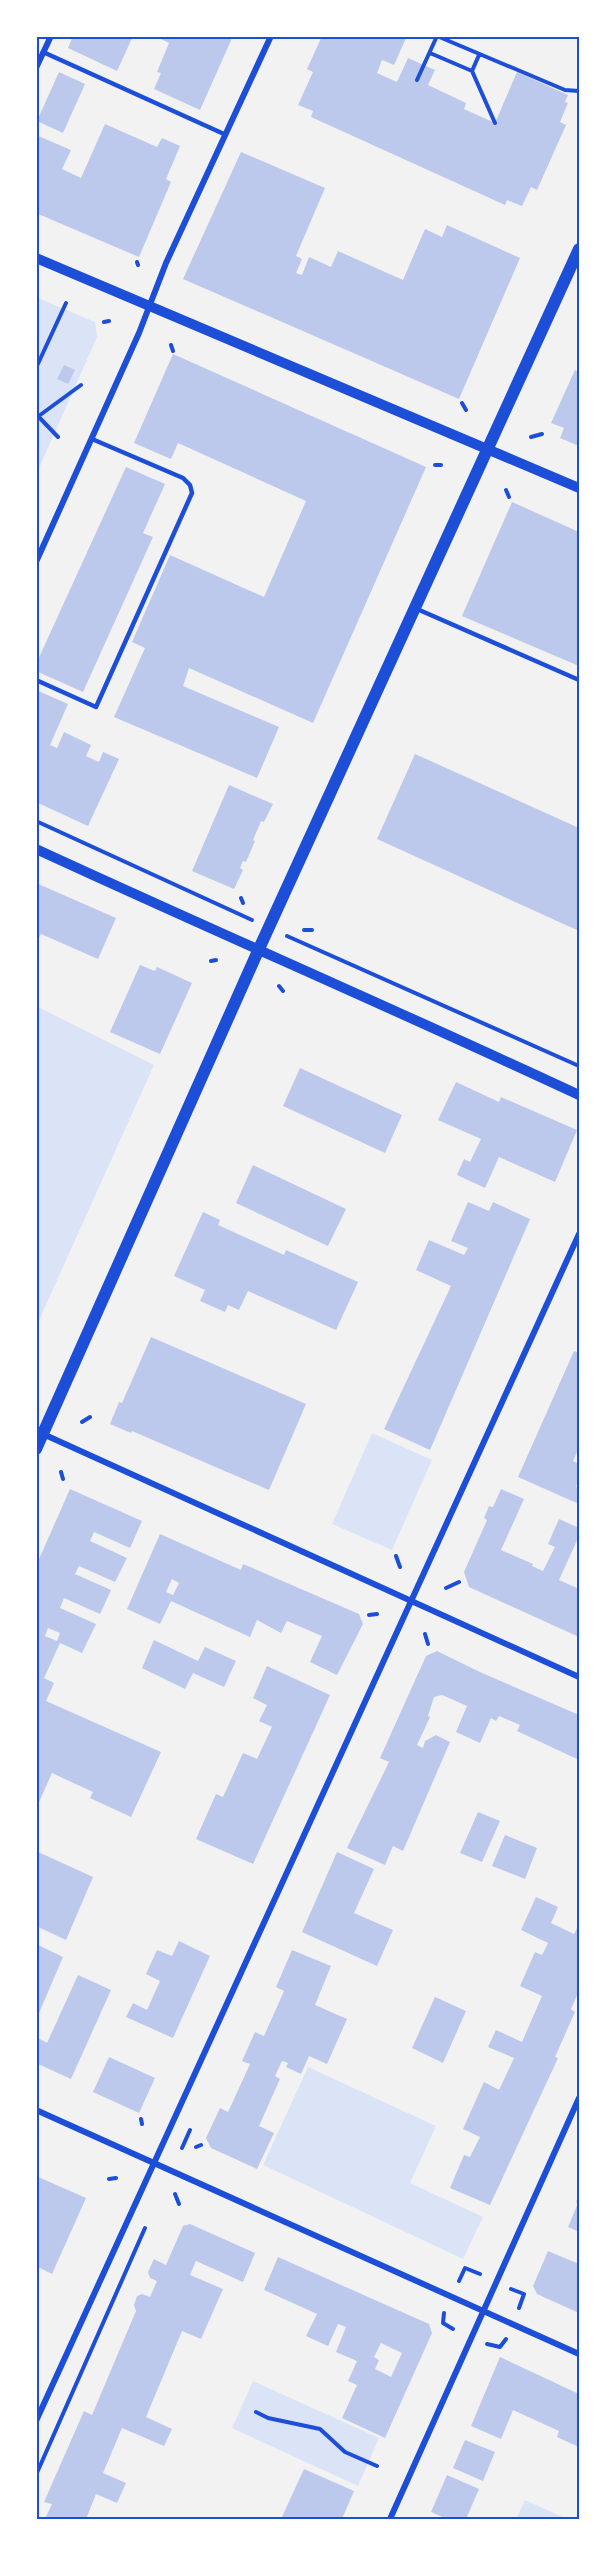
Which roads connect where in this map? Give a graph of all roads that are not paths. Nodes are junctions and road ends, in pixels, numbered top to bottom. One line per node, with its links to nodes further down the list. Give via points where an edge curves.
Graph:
1 (51, 36): 3 (street)
2 (271, 36): 5 (street)
3 (43, 52): 4 (street); 5 (lane)
4 (36, 68)
5 (224, 134): 8 (street)
6 (579, 249): 10 (main road)
7 (36, 258): 8 (street)
8 (150, 306): 9 (street); 10 (street)
9 (92, 438): 12 (street); 14 (lane, via 183,478 192,494 96,707)
10 (488, 448): 11 (street); 13 (main road)
11 (579, 488)
12 (36, 562)
13 (415, 608): 15 (lane); 17 (main road)
14 (36, 680)
15 (579, 680)
16 (36, 849): 17 (street)
17 (258, 951): 18 (street); 20 (main road)
18 (579, 1095)
19 (579, 1234): 22 (street)
20 (43, 1434): 21 (main road); 22 (street)
21 (36, 1449)
22 (412, 1601): 23 (street); 26 (street)
23 (579, 1677)
24 (579, 2098): 27 (street)
25 (36, 2110): 26 (street)
26 (153, 2162): 27 (street); 29 (street)
27 (483, 2310): 28 (street); 30 (street)
28 (579, 2354)
29 (36, 2421)
30 (390, 2519)

